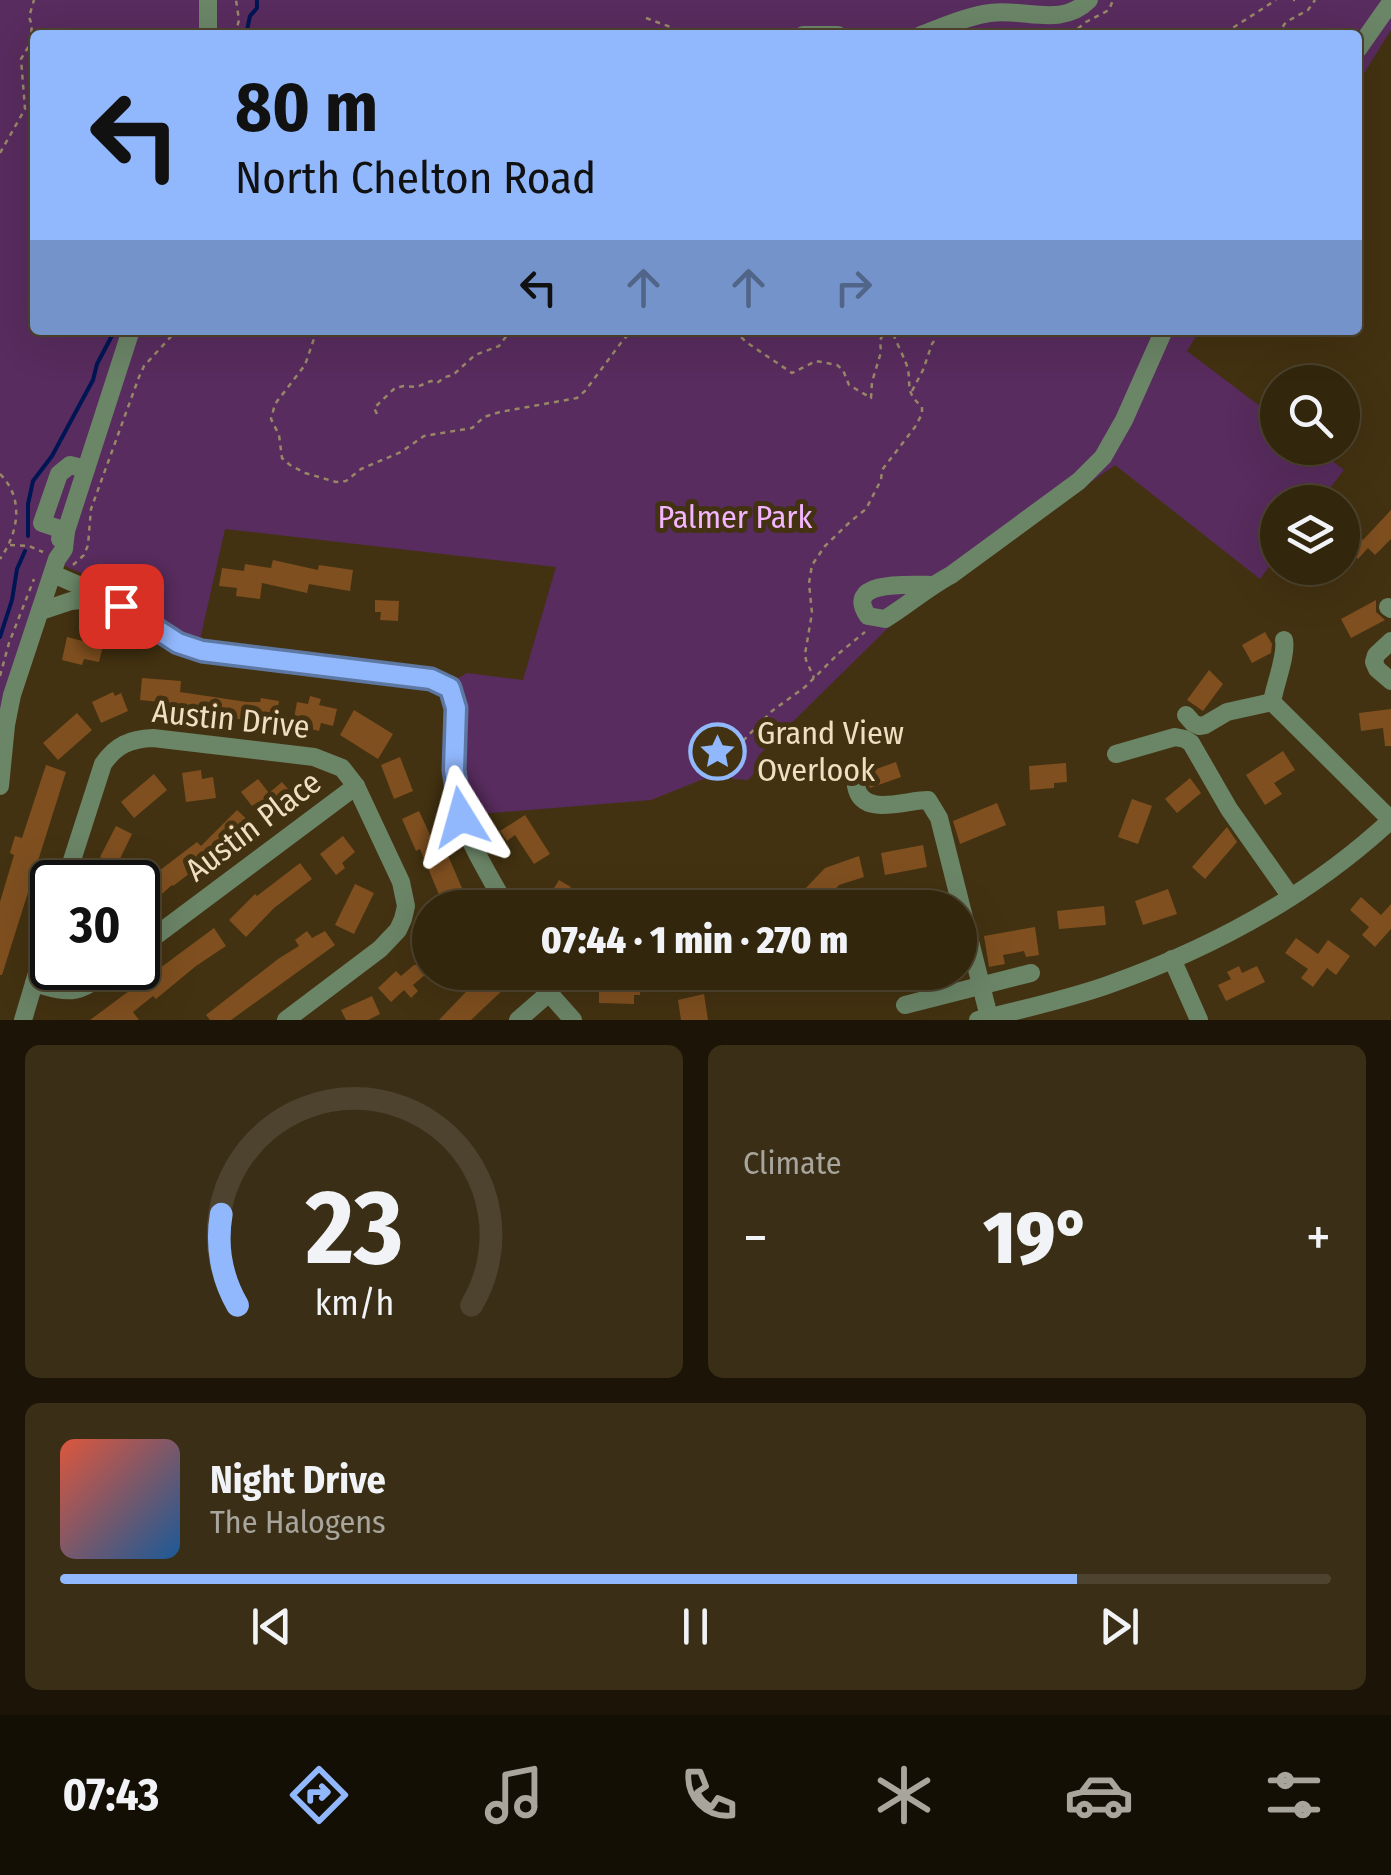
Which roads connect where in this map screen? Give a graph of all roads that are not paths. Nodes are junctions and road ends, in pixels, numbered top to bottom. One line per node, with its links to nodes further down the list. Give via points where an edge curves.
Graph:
1 (208, 0): 4 (street)
2 (1089, 0): 5 (street, via 1069,14 993,12)
3 (1391, 2): 6 (street)
4 (208, 30)
5 (935, 30)
6 (1362, 43)
7 (129, 335): 9 (street, via 66,531)
8 (1162, 335): 10 (street, via 1115,439 1092,470)
9 (47, 567): 11 (street); 12 (street)
10 (933, 585): 10 (street, via 871,589 861,603 868,616 885,619)
11 (108, 598): 12 (street); 24 (street, via 202,651 431,679 450,688 461,817)
12 (40, 610): 19 (street, via 12,695)
13 (1284, 640): 16 (street)
14 (1391, 641): 15 (street, via 1374,662)
15 (1391, 681)
16 (1272, 702): 17 (street, via 1226,712 1205,725); 22 (street)
17 (1186, 715)
18 (1116, 754): 25 (street, via 1175,737 1190,743)
19 (0, 786)
20 (356, 786): 23 (street, Austin Drive, via 342,768 314,757 130,740 102,764); 26 (street, Austin Place); 35 (street, Austin Drive, via 401,882 403,919 380,949)
21 (856, 786): 29 (street, via 864,803 928,800 939,818)
22 (1391, 820): 25 (street)
23 (72, 860)
24 (498, 890)
25 (1291, 897): 27 (street)
26 (160, 933)
27 (1172, 959): 33 (street, via 1104,986); 38 (street)
28 (1031, 973): 29 (street)
29 (981, 985): 32 (street); 33 (street)
30 (32, 990): 34 (street)
31 (549, 992): 36 (street); 37 (street)
32 (905, 1006)
33 (984, 1019)
34 (23, 1020)
35 (286, 1020)
36 (518, 1020)
37 (573, 1020)
38 (1199, 1020)

